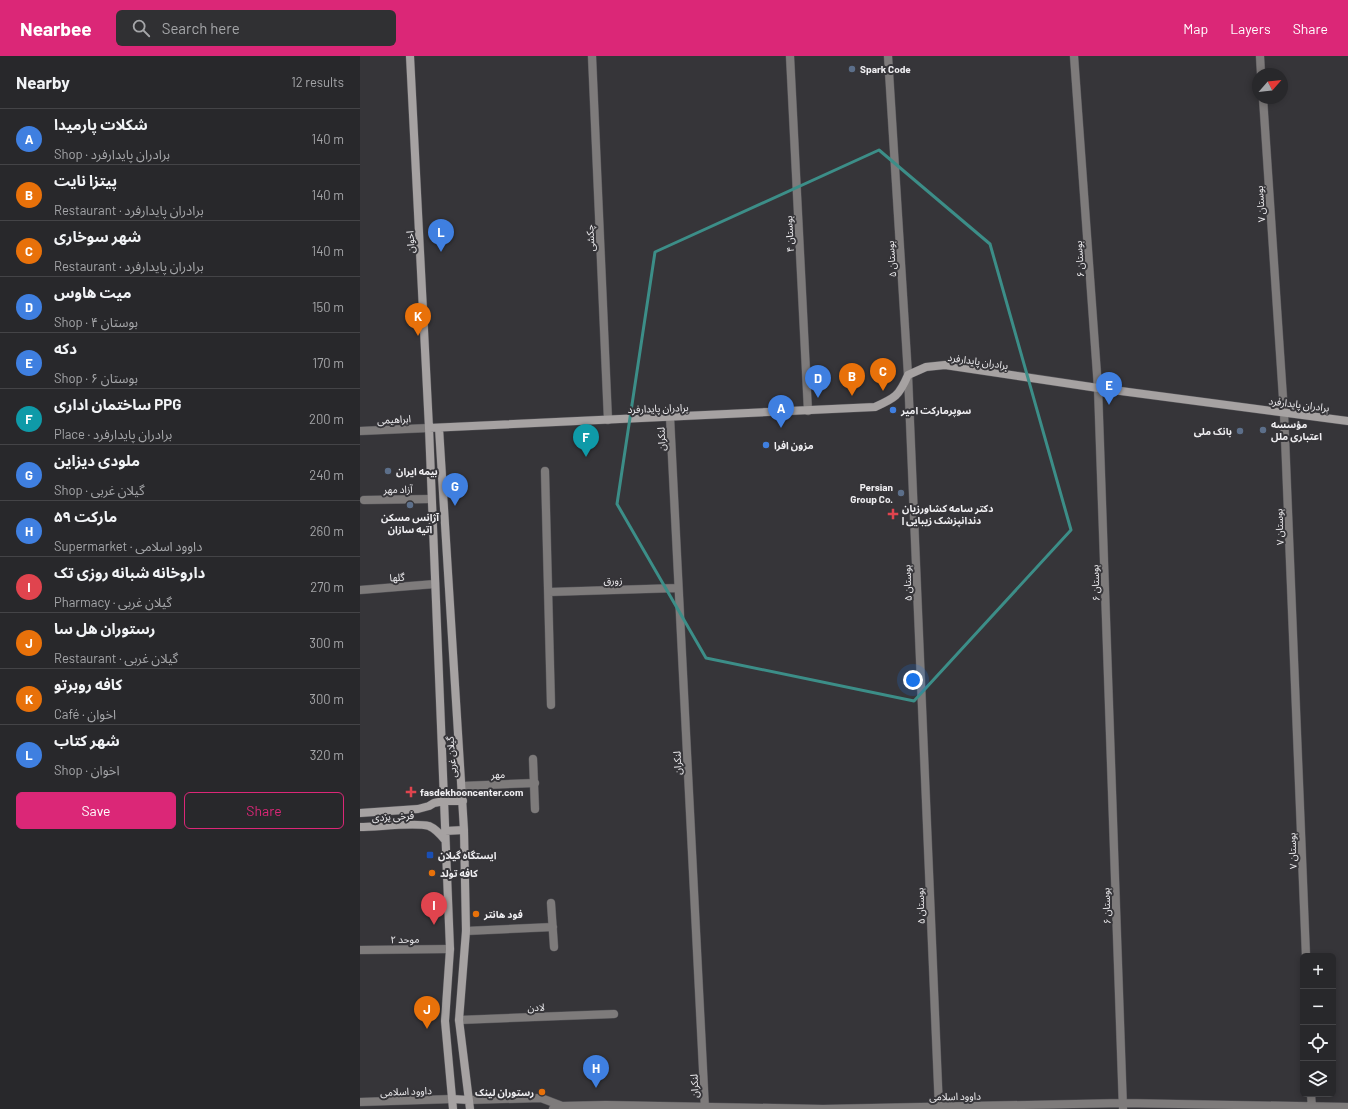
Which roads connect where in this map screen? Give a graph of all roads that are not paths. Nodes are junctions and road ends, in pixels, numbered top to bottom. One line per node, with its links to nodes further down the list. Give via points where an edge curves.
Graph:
1 (410, 56): 16 (main road, اخوان)
2 (592, 56): 14 (street, چکشی)
3 (790, 56): 11 (street, بوستان ۴)
4 (888, 56): 9 (street, بوستان ۵)
5 (1074, 56): 10 (street, بوستان ۶)
6 (1260, 56): 7 (street)
7 (1261, 68)
8 (1262, 104): 12 (street, بوستان ۷)
9 (908, 375): 10 (main road, برادران پایدارفرد, via 926,367 945,365); 11 (main road, برادران پایدارفرد, via 901,391 891,400 875,407); 56 (street, بوستان ۵)
10 (1098, 388): 12 (main road, برادران پایدارفرد); 52 (street, بوستان ۶)
11 (808, 411): 13 (main road, برادران پایدارفرد)
12 (1284, 412): 15 (main road, برادران پایدارفرد); 44 (street, بوستان ۷)
13 (670, 417): 14 (main road, برادران پایدارفرد); 23 (street, لنکران)
14 (608, 420): 17 (main road, برادران پایدارفرد)
15 (1348, 421)
16 (429, 428): 17 (main road, برادران پایدارفرد); 18 (street, ابراهیمی); 20 (main road, گیلان غربی)
17 (439, 428): 29 (main road, گیلان غربی)
18 (360, 431)
19 (545, 471): 25 (street)
20 (431, 499): 21 (street, آزاد مهر); 22 (main road, گیلان غربی)
21 (364, 500)
22 (435, 584): 24 (street, گلها); 31 (main road, گیلان غربی)
23 (678, 588): 25 (street, زورق); 55 (street, لنکران)
24 (360, 590)
25 (549, 592): 26 (street)
26 (551, 705)
27 (533, 759): 28 (street)
28 (535, 783): 29 (street, مهر); 32 (street)
29 (462, 786): 30 (main road, گیلان غربی)
30 (463, 800): 31 (main road, فرخی یزدی); 35 (main road, گیلان غربی)
31 (444, 801): 33 (main road, فرخی یزدی, via 418,809); 36 (main road, گیلان غربی)
32 (535, 809)
33 (360, 813)
34 (360, 828): 37 (main road, فرخی یزدی, via 420,824 438,832)
35 (464, 830): 36 (main road); 40 (main road, گیلان غربی)
36 (445, 831): 37 (main road, گیلان غربی)
37 (445, 840): 42 (main road, گیلان غربی)
38 (551, 903): 39 (street)
39 (553, 927): 40 (street); 41 (street)
40 (466, 931): 46 (main road, گیلان غربی)
41 (554, 947)
42 (450, 949): 43 (street, موحد ۲); 48 (main road, گیلان غربی, via 445,1021)
43 (360, 950)
44 (1306, 953)
45 (614, 1014): 46 (street, لادن)
46 (459, 1020): 49 (main road, گیلان غربی)
47 (1311, 1097): 57 (street)
48 (453, 1099): 49 (main road); 50 (street, داوود اسلامی); 58 (main road, گیلان غربی)
49 (468, 1100): 51 (street, داوود اسلامی, via 541,1098); 59 (main road, گیلان غربی)
50 (360, 1102)
51 (562, 1106): 53 (street, داوود اسلامی); 60 (street, داوود اسلامی)
52 (1123, 1106): 56 (street, داوود اسلامی); 57 (street, داوود اسلامی)
53 (606, 1107): 55 (street, داوود اسلامی)
54 (1348, 1107): 57 (street, داوود اسلامی)
55 (705, 1108): 61 (street, داوود اسلامی)
56 (939, 1108): 61 (street, داوود اسلامی)
57 (1312, 1108)
58 (454, 1109)
59 (470, 1109)
60 (554, 1109)
61 (823, 1109)

